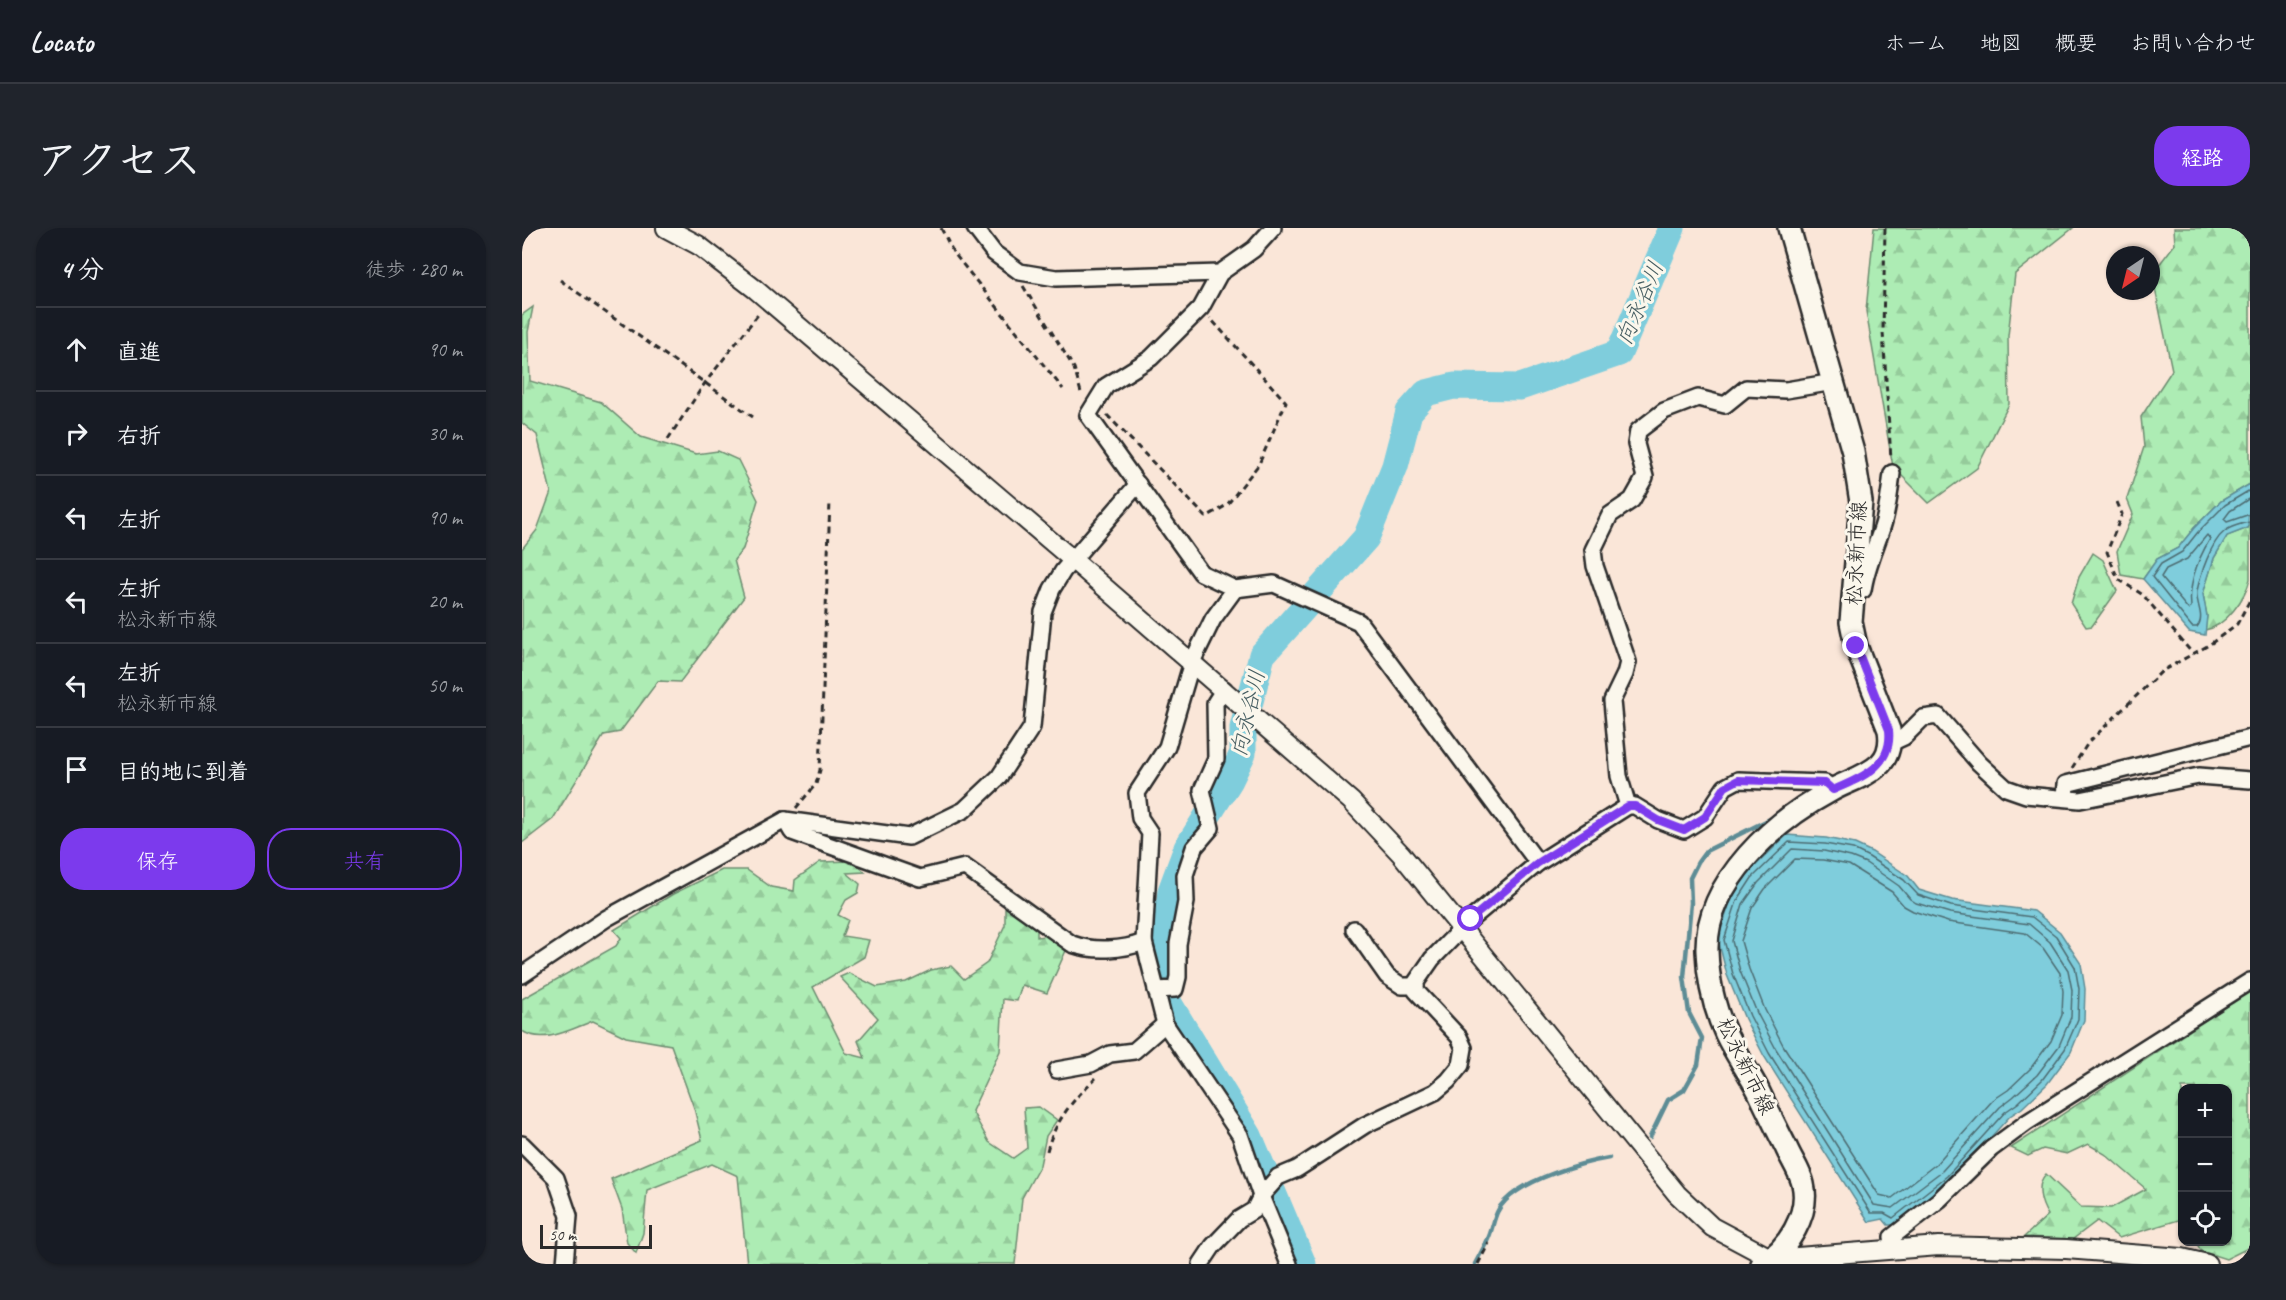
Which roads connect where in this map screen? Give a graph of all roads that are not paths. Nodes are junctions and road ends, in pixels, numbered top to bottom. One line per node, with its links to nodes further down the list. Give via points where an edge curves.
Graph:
1 (666, 228): 9 (street, via 698,245 769,301)
2 (975, 228): 5 (street, via 994,253 1020,272 1056,278)
3 (1273, 228): 5 (street, via 1254,249)
4 (1790, 228): 6 (main road, 松永新市線)
5 (1220, 273): 8 (street, via 1201,308 1151,358 1106,386 1092,409)
6 (1834, 382): 11 (main road, 松永新市線, via 1853,452 1861,502 1851,622); 19 (street, via 1786,390 1746,388 1725,405 1698,398 1664,411 1638,431 1636,444 1645,477 1632,500 1610,515 1593,550 1628,662 1612,701 1619,776)
7 (1893, 473): 11 (street, via 1882,528 1865,572 1861,637)
8 (1138, 484): 9 (street); 10 (street, via 1201,573)
9 (1073, 560): 12 (street); 20 (street, via 1052,589 1043,612 1032,727 999,777 964,810 909,837)
10 (1235, 589): 12 (street, via 1213,619); 21 (street, via 1274,584 1359,622)
11 (1855, 640): 15 (main road, 松永新市線)
12 (1192, 662): 13 (street); 24 (street, via 1167,747 1137,793 1140,818 1150,833)
13 (1226, 691): 23 (street, via 1351,801 1401,854); 28 (street, via 1215,703 1216,759 1202,790 1211,828 1194,848 1185,875 1178,977 1175,989)
14 (2250, 738): 18 (street)
15 (1891, 743): 17 (main road, 松永新市線, via 1881,763); 18 (street, via 1904,737 1923,718 1938,716 2006,788 2026,795)
16 (2250, 780): 18 (street, via 2199,776 2080,800)
17 (1833, 790): 19 (street, via 1825,783 1738,780 1725,787 1705,817 1684,830); 35 (main road, 松永新市線, via 1785,820 1738,865 1713,912 1707,944 1713,996 1727,1035 1803,1185 1803,1212 1792,1233)
18 (2066, 791)
19 (1628, 806): 21 (street)
20 (785, 820): 24 (street, via 792,832 920,878 965,867 1072,944 1088,950); 25 (street, via 607,918)
21 (1538, 863): 23 (street)
22 (1354, 929): 27 (street, via 1387,976 1402,986)
23 (1461, 929): 27 (street, via 1432,959); 35 (street, via 1677,1194 1712,1227)
24 (1144, 942): 28 (street)
25 (522, 975)
26 (2250, 981): 33 (street, via 2000,1142 1939,1200 1892,1237)
27 (1416, 986): 32 (street, via 1416,991 1460,1037 1464,1048 1461,1065 1435,1092 1365,1125 1278,1178)
28 (1156, 990): 29 (street)
29 (1165, 1024): 30 (street, via 1134,1051); 32 (street, via 1240,1135)
30 (1057, 1070)
31 (522, 1144): 36 (street, via 556,1178 569,1216)
32 (1261, 1196): 37 (street, via 1254,1210 1239,1219); 38 (street)
33 (1894, 1249): 34 (street); 39 (street, via 2066,1249 2182,1258)
34 (1853, 1259): 35 (street)
35 (1767, 1262)
36 (565, 1264)
37 (1201, 1264)
38 (1289, 1264)
39 (2207, 1264)

